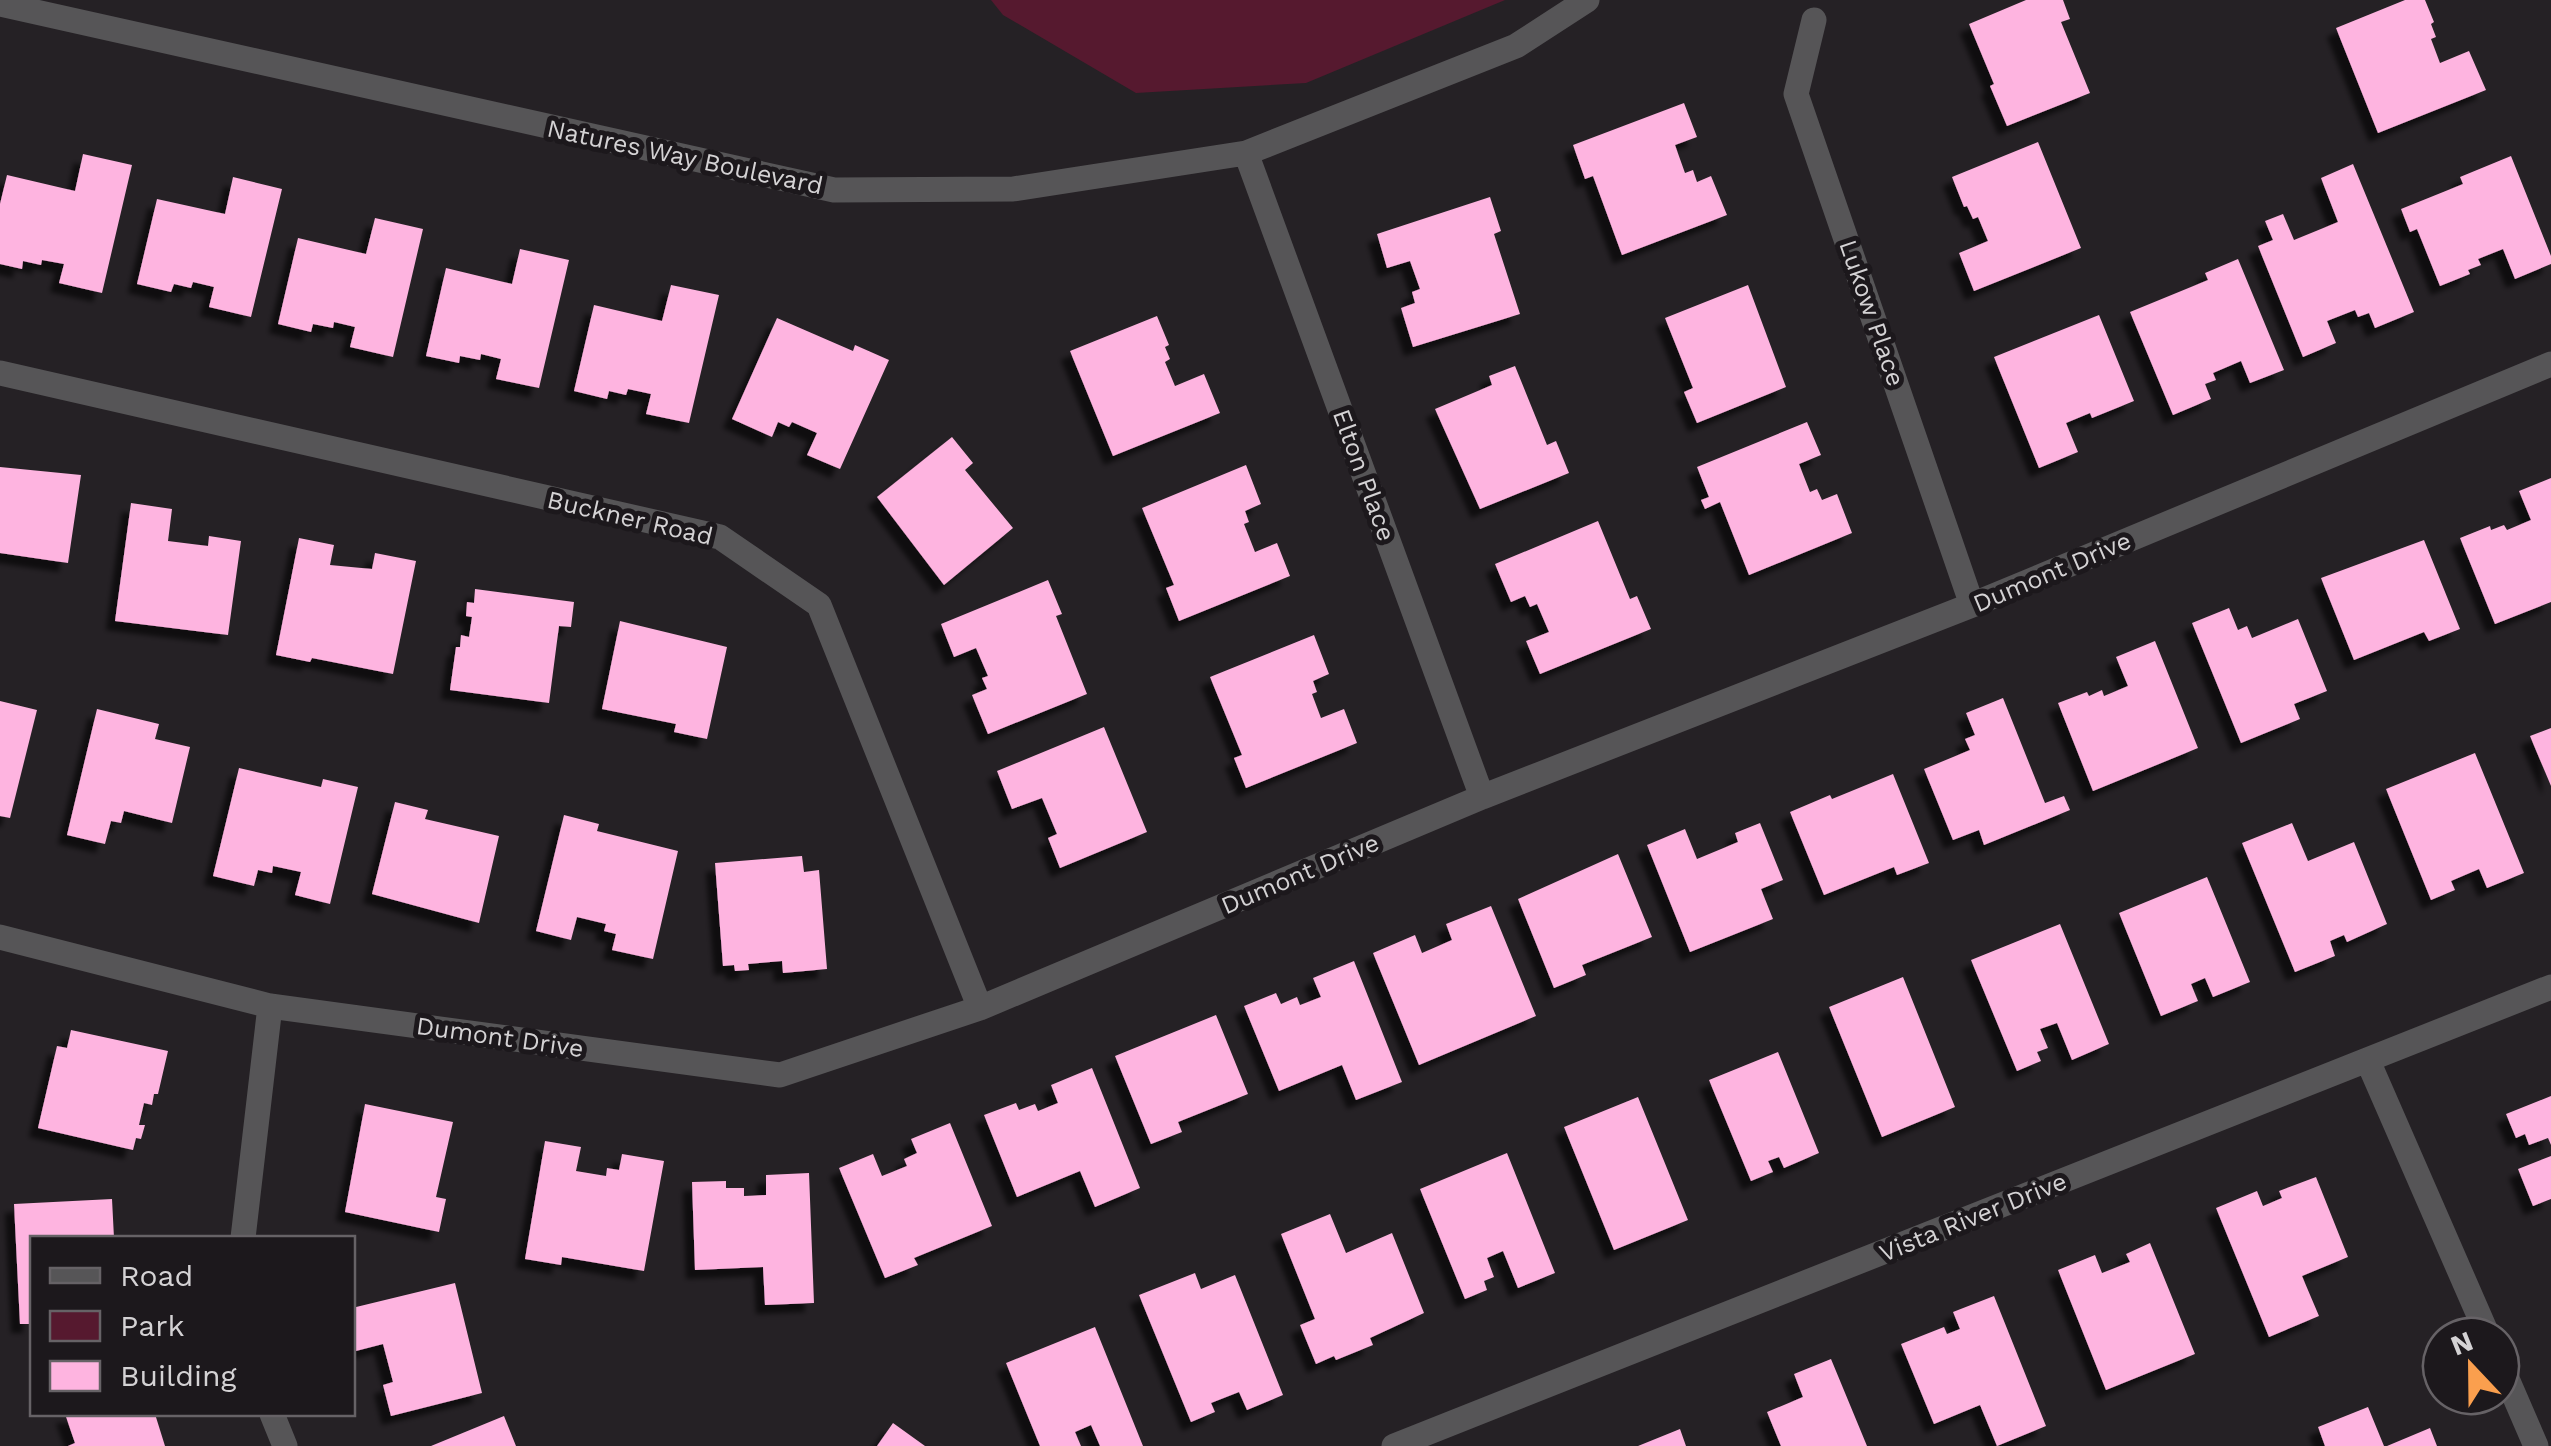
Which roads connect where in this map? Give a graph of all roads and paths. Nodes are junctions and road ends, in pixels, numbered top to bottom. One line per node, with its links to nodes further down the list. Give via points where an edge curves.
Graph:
1 (1587, 0): 4 (street, Natures Way Boulevard, via 1516,46)
2 (0, 4): 4 (street, Natures Way Boulevard, via 834,190 1013,188)
3 (1814, 20): 7 (street, Lukow Place, via 1796,94)
4 (1246, 153): 8 (street, Elton Place)
5 (2551, 364): 7 (street, Dumont Drive)
6 (0, 372): 12 (street, Buckner Road, via 720,537 820,605)
7 (1972, 605): 8 (street, Dumont Drive)
8 (1482, 797): 12 (street, Dumont Drive)
9 (0, 938): 11 (street, Dumont Drive)
10 (2551, 987): 13 (street, Vista River Drive)
11 (270, 1006): 12 (street, Dumont Drive, via 780,1075); 14 (street)
12 (980, 1008)
13 (2368, 1061): 15 (street); 19 (street, Vista River Drive)
14 (243, 1236)
15 (2479, 1316)
16 (2521, 1411): 20 (street)
17 (273, 1416): 18 (street)
18 (284, 1446)
19 (1394, 1446)
20 (2536, 1446)

